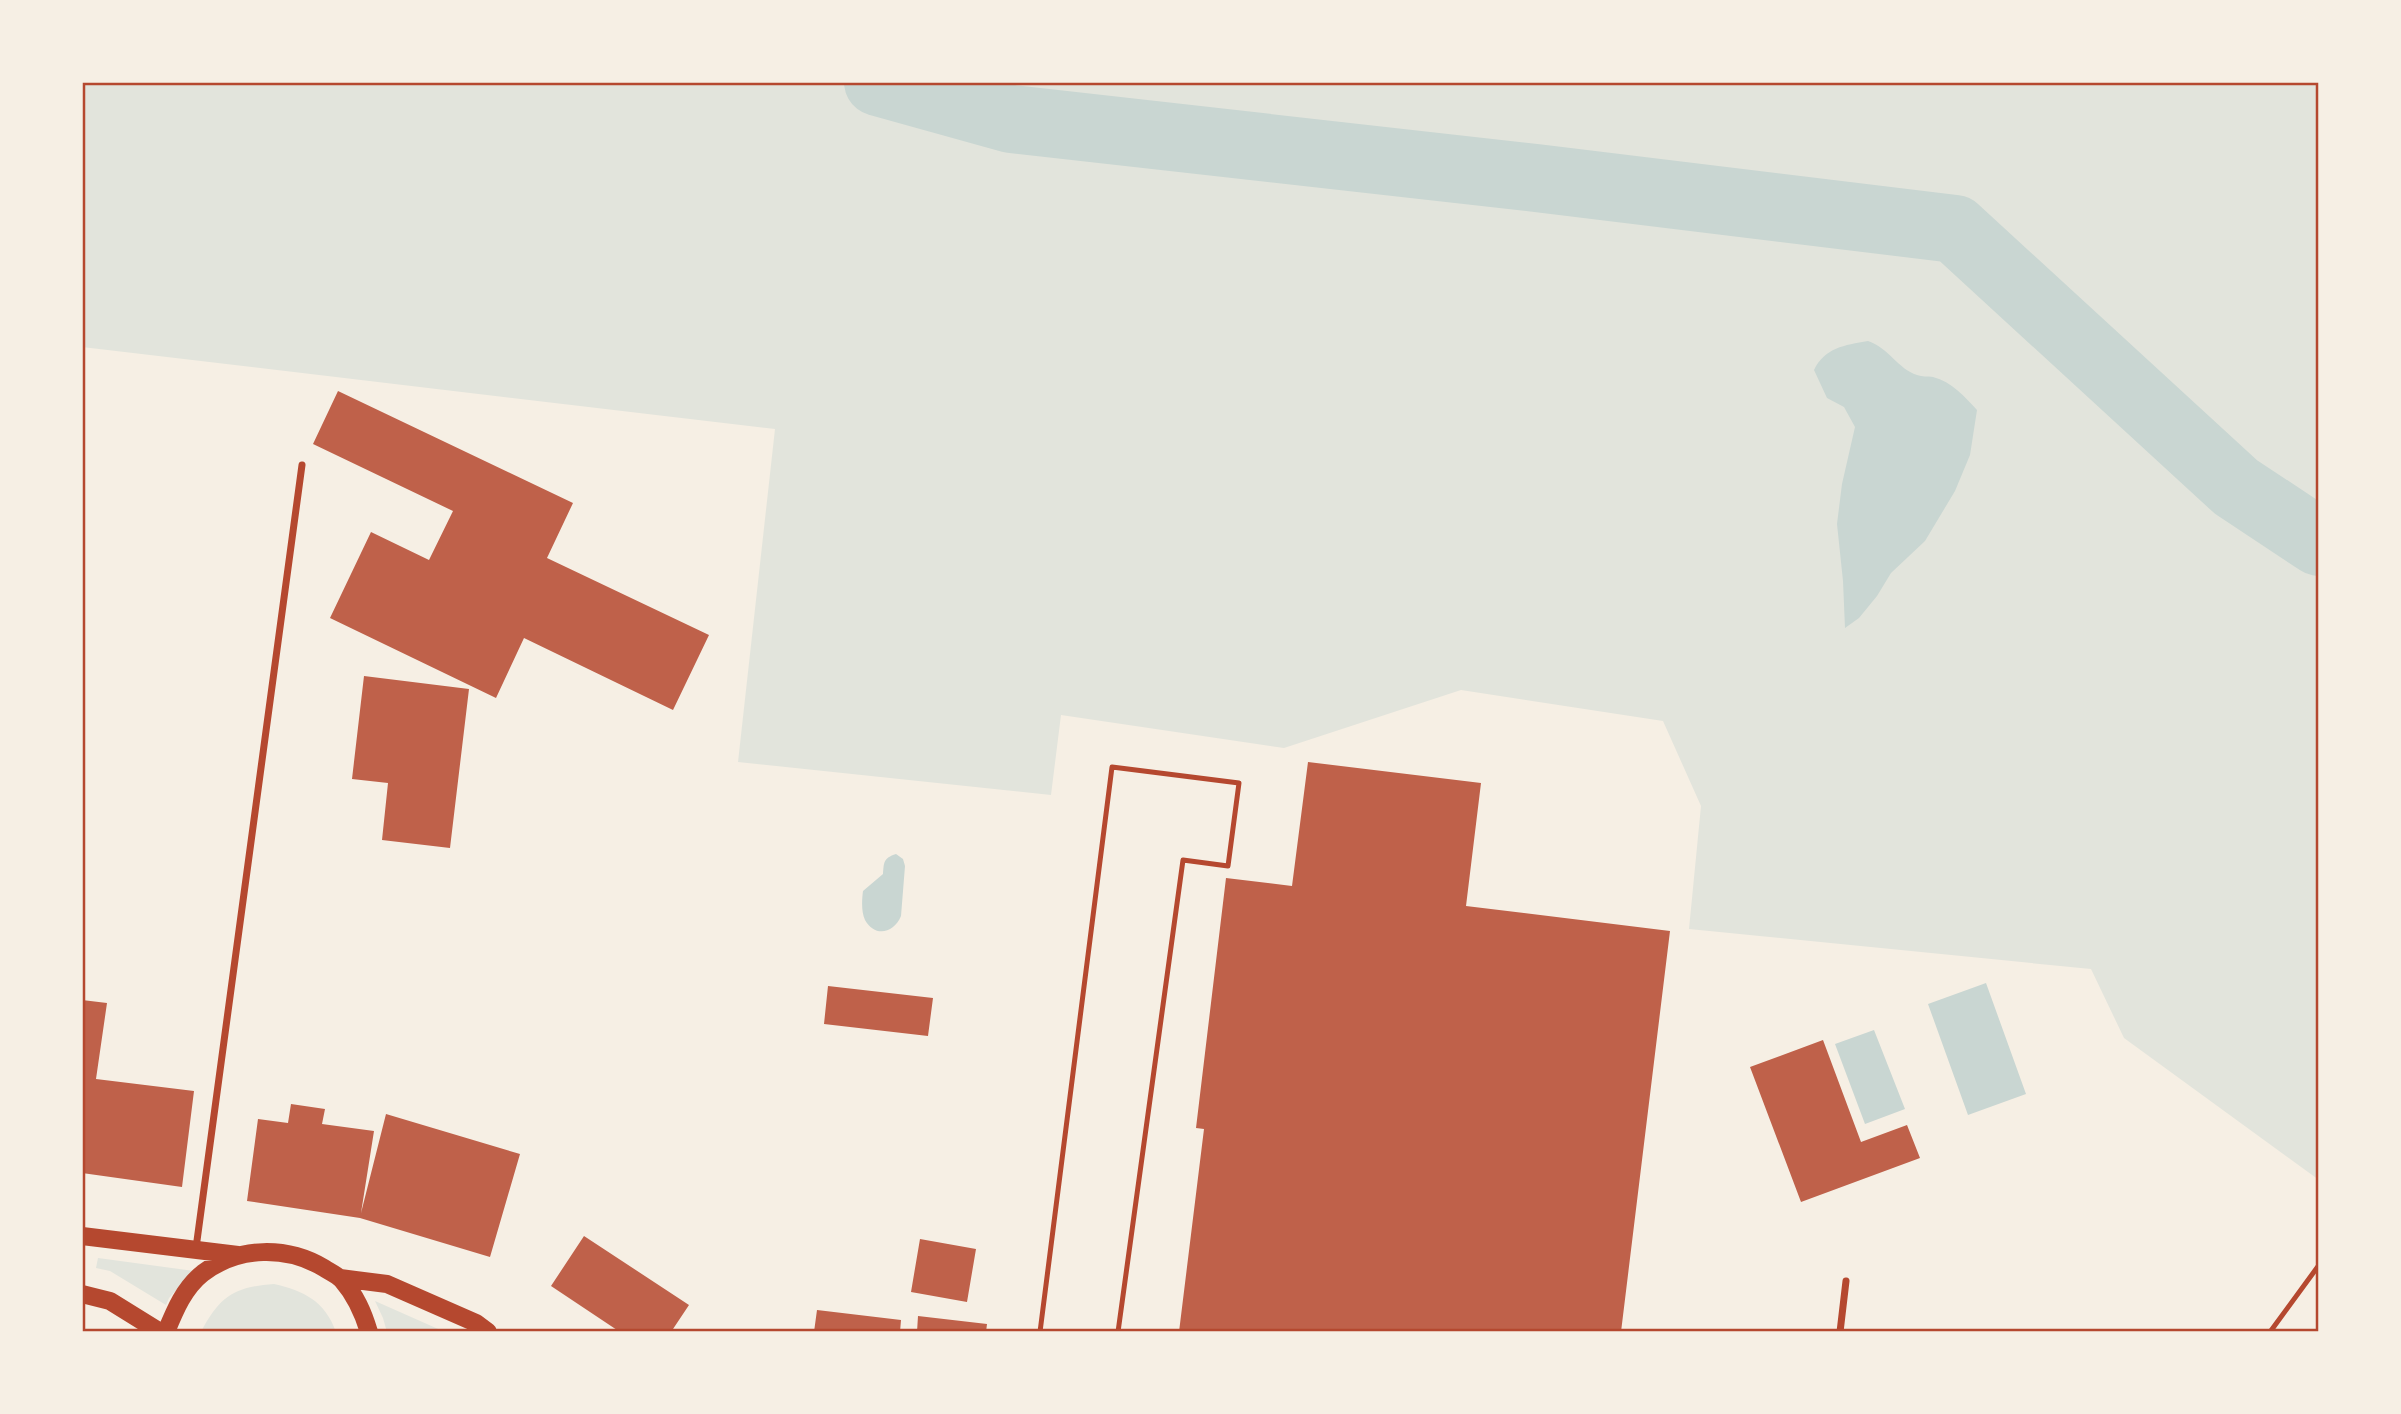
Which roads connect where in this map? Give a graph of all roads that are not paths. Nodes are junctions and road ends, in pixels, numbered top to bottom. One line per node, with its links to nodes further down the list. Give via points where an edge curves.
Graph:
1 (302, 465): 3 (street)
2 (82, 1236): 3 (main road)
3 (196, 1249): 4 (main road)
4 (238, 1255): 6 (main road, via 273,1251 309,1259); 10 (main road, via 202,1274 179,1301)
5 (2319, 1265): 16 (lane)
6 (340, 1278): 11 (main road, via 362,1308); 12 (main road, via 387,1284)
7 (1846, 1281): 15 (street)
8 (82, 1294): 9 (main road, via 110,1301)
9 (160, 1332)
10 (166, 1332)
11 (369, 1332)
12 (488, 1332)
13 (1041, 1332): 14 (lane, via 1112,767 1239,783 1228,866 1183,860)
14 (1118, 1332)
15 (1840, 1332)
16 (2270, 1332)

